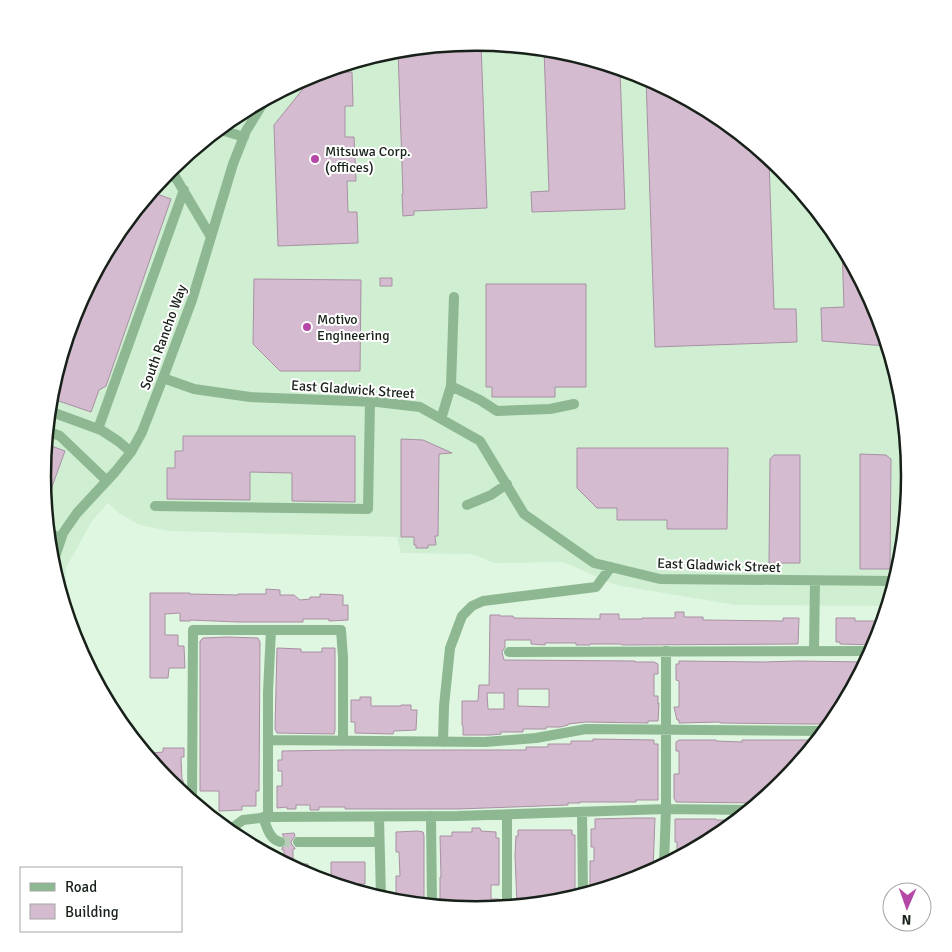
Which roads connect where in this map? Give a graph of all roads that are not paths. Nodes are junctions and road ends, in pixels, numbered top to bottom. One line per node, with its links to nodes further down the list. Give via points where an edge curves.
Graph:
1 (258, 112): 3 (street, South Rancho Way)
2 (227, 132): 3 (street)
3 (244, 137): 6 (street, South Rancho Way)
4 (173, 179): 5 (street)
5 (184, 190): 6 (street); 14 (street)
6 (211, 237): 8 (street, South Rancho Way)
7 (454, 297): 9 (street)
8 (163, 378): 10 (street, East Gladwick Street, via 194,389 250,397); 16 (street, South Rancho Way)
9 (451, 386): 11 (street, via 497,411); 13 (street)
10 (370, 402): 13 (street, East Gladwick Street, via 420,407); 20 (street, via 368,509)
11 (574, 404)
12 (56, 414): 14 (street)
13 (441, 419): 18 (street, East Gladwick Street, via 480,441)
14 (98, 429): 16 (street)
15 (54, 434): 17 (street)
16 (132, 452): 17 (street, South Rancho Way)
17 (107, 481): 22 (street, South Rancho Way, via 77,513)
18 (507, 484): 19 (street, via 491,495); 24 (street, East Gladwick Street, via 524,514 594,563)
19 (467, 504)
20 (154, 506)
21 (56, 537): 22 (street)
22 (61, 540): 23 (street, South Rancho Way)
23 (58, 550)
24 (611, 567): 25 (street, East Gladwick Street, via 660,579); 36 (street, via 596,587 483,601 462,616 450,648)
25 (816, 581): 26 (street, East Gladwick Street); 28 (street)
26 (887, 581)
27 (271, 630): 34 (street); 35 (street, via 341,630); 37 (street, via 193,630)
28 (814, 650): 29 (street); 30 (street)
29 (666, 651): 31 (street); 32 (street)
30 (863, 651)
31 (509, 652)
32 (666, 730): 33 (street); 36 (street, via 586,729 536,738); 38 (street)
33 (816, 731)
34 (269, 740): 35 (street); 44 (street)
35 (343, 741): 36 (street)
36 (443, 742)
37 (192, 791)
38 (666, 809): 39 (street); 40 (street); 49 (street)
39 (739, 810)
40 (582, 812): 41 (street); 50 (street)
41 (507, 815): 43 (street); 53 (street)
42 (379, 816): 43 (street); 44 (street); 48 (street)
43 (431, 816): 52 (street)
44 (266, 817): 45 (street, via 243,820); 46 (street, via 269,834)
45 (235, 825)
46 (280, 842)
47 (298, 842): 48 (street)
48 (379, 842): 51 (street)
49 (664, 857)
50 (582, 887)
51 (381, 890)
52 (432, 898)
53 (507, 900)

